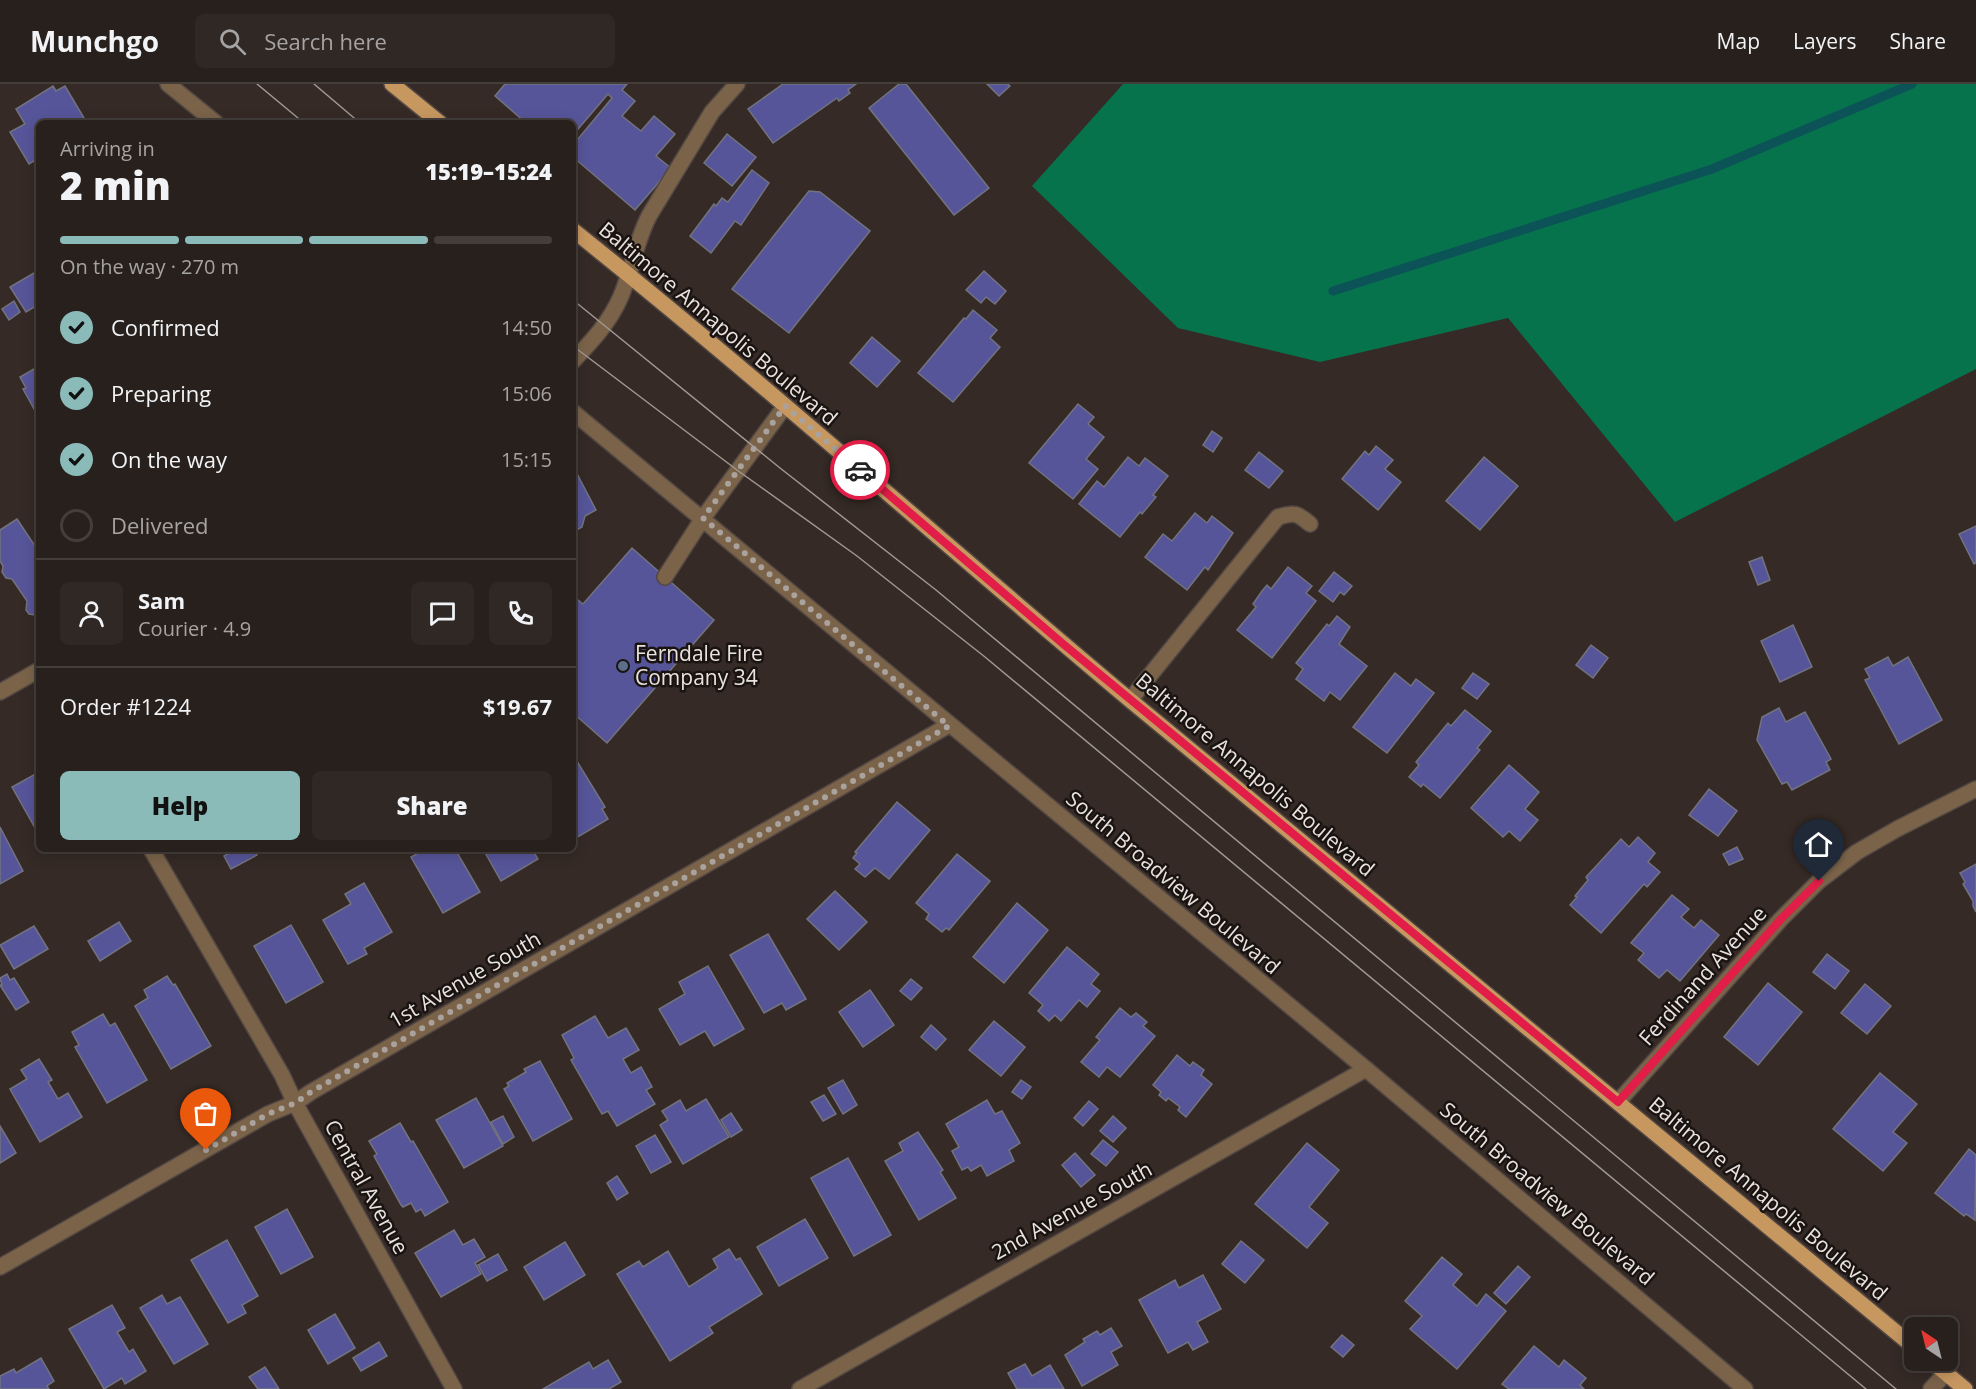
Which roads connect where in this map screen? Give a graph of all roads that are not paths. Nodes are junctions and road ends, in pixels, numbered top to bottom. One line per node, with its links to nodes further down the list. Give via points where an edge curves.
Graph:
1 (168, 84): 4 (street)
2 (392, 84): 5 (main road)
3 (736, 84): 7 (street, via 712,112 649,216)
4 (212, 120)
5 (436, 120)
6 (576, 232): 7 (main road, Baltimore Annapolis Boulevard)
7 (628, 275): 8 (street, via 604,326); 9 (main road, Baltimore Annapolis Boulevard)
8 (576, 358)
9 (785, 406): 11 (street); 16 (main road, Baltimore Annapolis Boulevard)
10 (576, 414): 11 (street, South Broadview Boulevard)
11 (703, 518): 13 (street); 17 (street, South Broadview Boulevard)
12 (1310, 524): 16 (street, via 1298,514 1278,517)
13 (665, 577)
14 (36, 672): 15 (street)
15 (0, 692)
16 (1130, 699): 21 (main road, Baltimore Annapolis Boulevard)
17 (949, 726): 20 (street, South Broadview Boulevard); 22 (street, 1st Avenue South)
18 (1976, 789): 21 (street, Ferdinand Avenue, via 1857,852 1819,881)
19 (154, 852): 22 (street, Central Avenue)
20 (1366, 1069): 28 (street, 2nd Avenue South); 29 (street, South Broadview Boulevard)
21 (1618, 1102): 24 (main road, Baltimore Annapolis Boulevard)
22 (295, 1103): 23 (street, 1st Avenue South, via 268,1114); 27 (street, Central Avenue)
23 (0, 1267)
24 (1904, 1339)
25 (1944, 1371): 26 (main road)
26 (1946, 1373): 30 (street); 31 (main road)
27 (454, 1389)
28 (800, 1389)
29 (1745, 1389)
30 (1932, 1389)
31 (1965, 1389)

